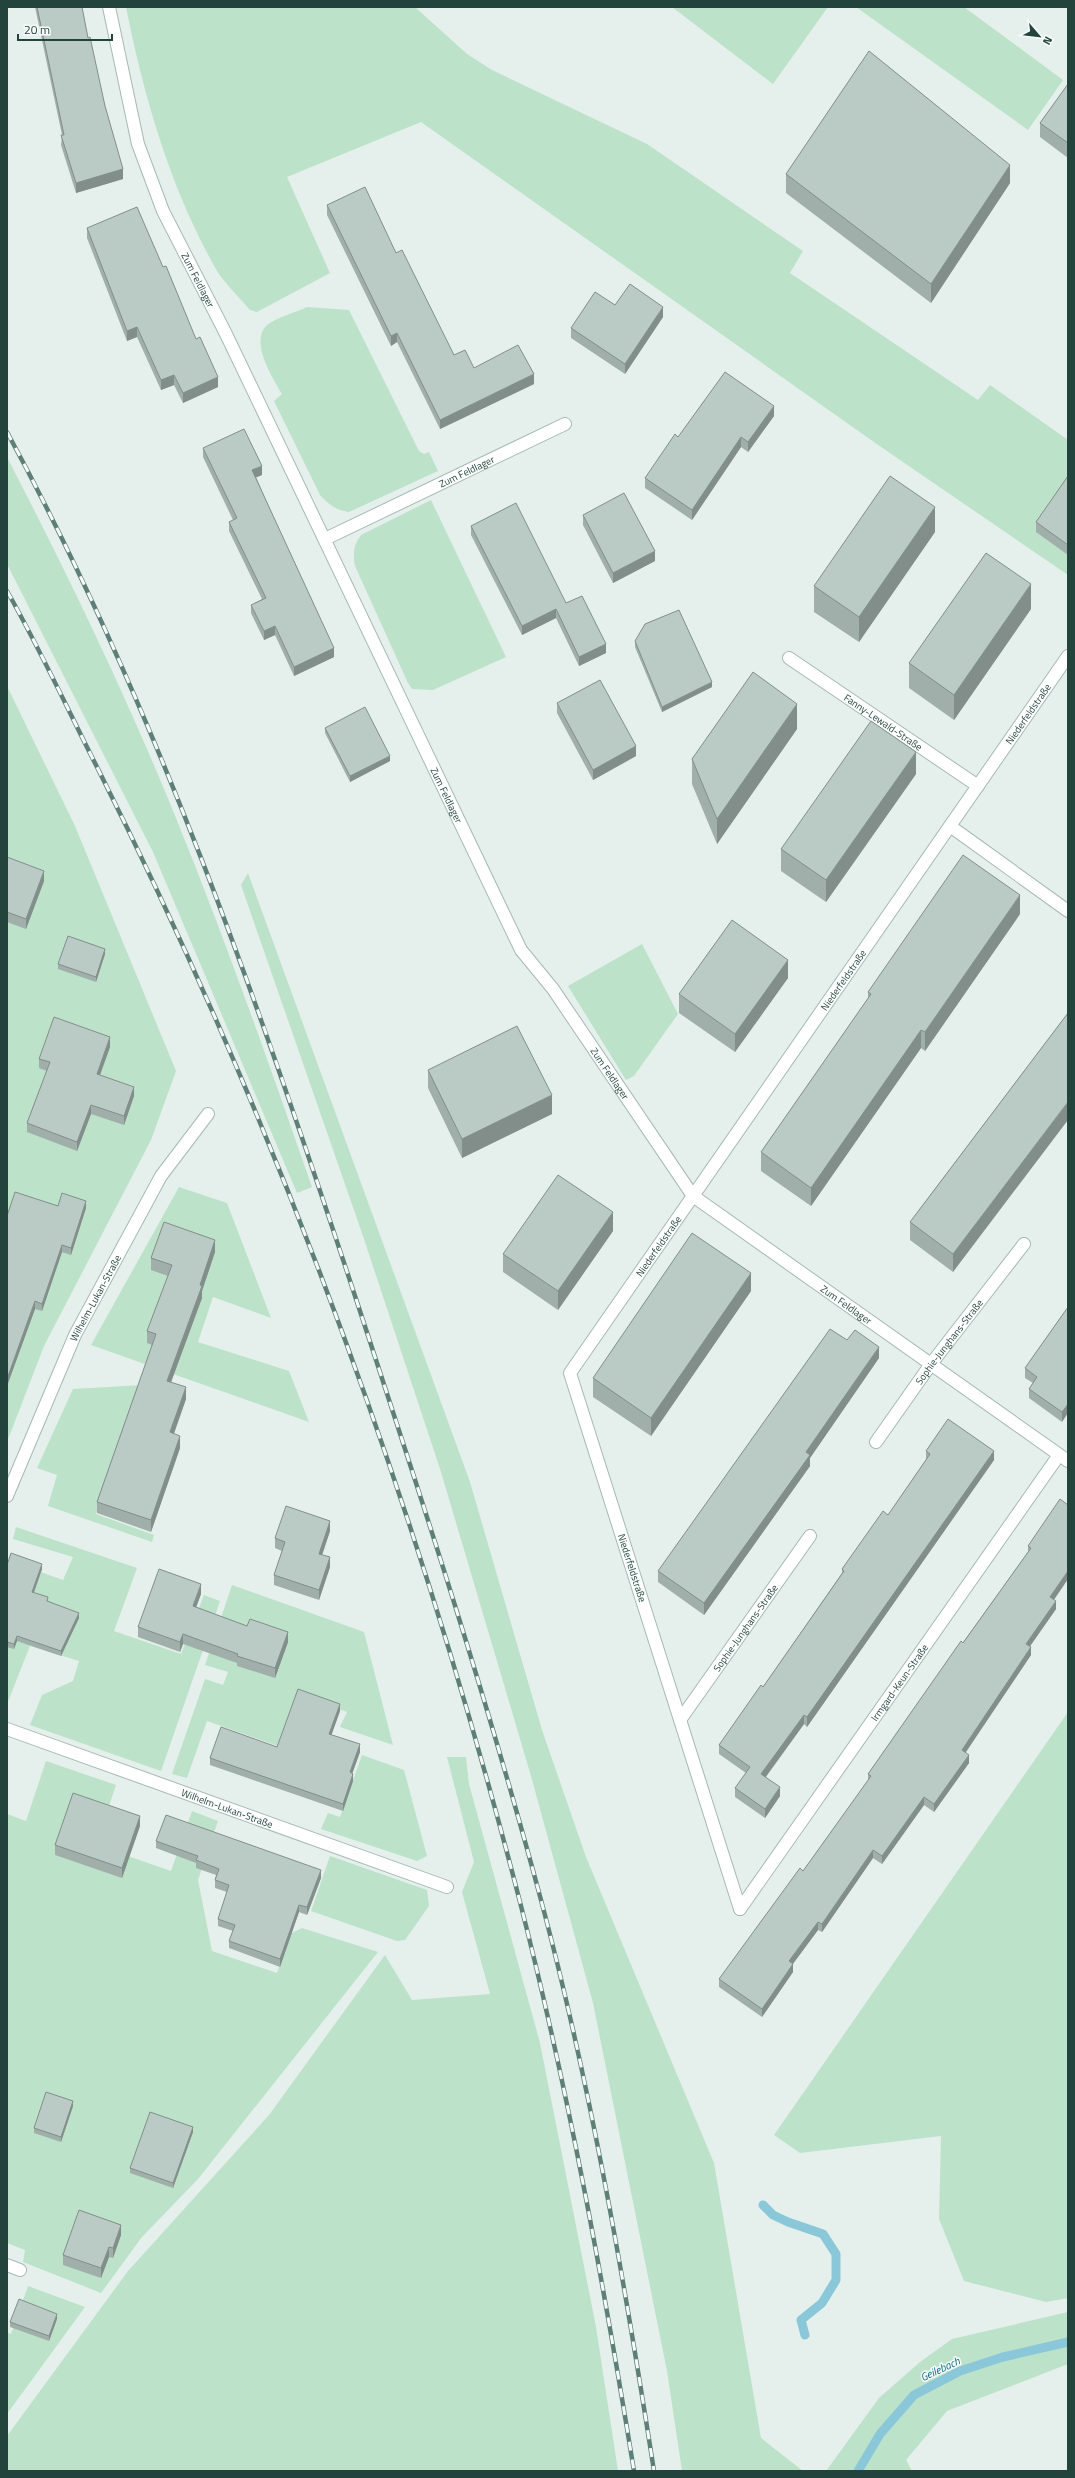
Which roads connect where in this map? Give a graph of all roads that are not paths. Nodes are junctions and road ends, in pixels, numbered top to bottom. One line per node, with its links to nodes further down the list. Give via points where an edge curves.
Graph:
1 (109, 7): 3 (street, Zum Feldlager, via 138,144 163,211 226,334)
2 (565, 424): 3 (street, Zum Feldlager)
3 (325, 539): 10 (street, Zum Feldlager, via 411,724 521,950 553,989)
4 (1068, 656): 6 (street, Niederfeldstraße)
5 (789, 658): 6 (street, Fanny-Lewald-Straße)
6 (978, 786): 7 (street, Niederfeldstraße)
7 (950, 826): 8 (street); 10 (street, Niederfeldstraße)
8 (1068, 910)
9 (208, 1114): 15 (street, Wilhelm-Lukan-Straße, via 161,1176 74,1335)
10 (693, 1196): 12 (street, Zum Feldlager); 17 (street, Niederfeldstraße, via 570,1373)
11 (1024, 1244): 12 (street, Sophie-Junghans-Straße)
12 (931, 1364): 13 (street, Sophie-Junghans-Straße); 14 (street, Zum Feldlager)
13 (876, 1442)
14 (1064, 1458): 20 (street, Irmgard-Keun-Straße)
15 (7, 1496)
16 (810, 1536): 17 (street, Sophie-Junghans-Straße)
17 (680, 1720): 20 (street, Niederfeldstraße)
18 (7, 1729): 19 (street, Wilhelm-Lukan-Straße)
19 (446, 1887)
20 (740, 1910)
21 (7, 2265): 22 (street)
22 (20, 2270)

